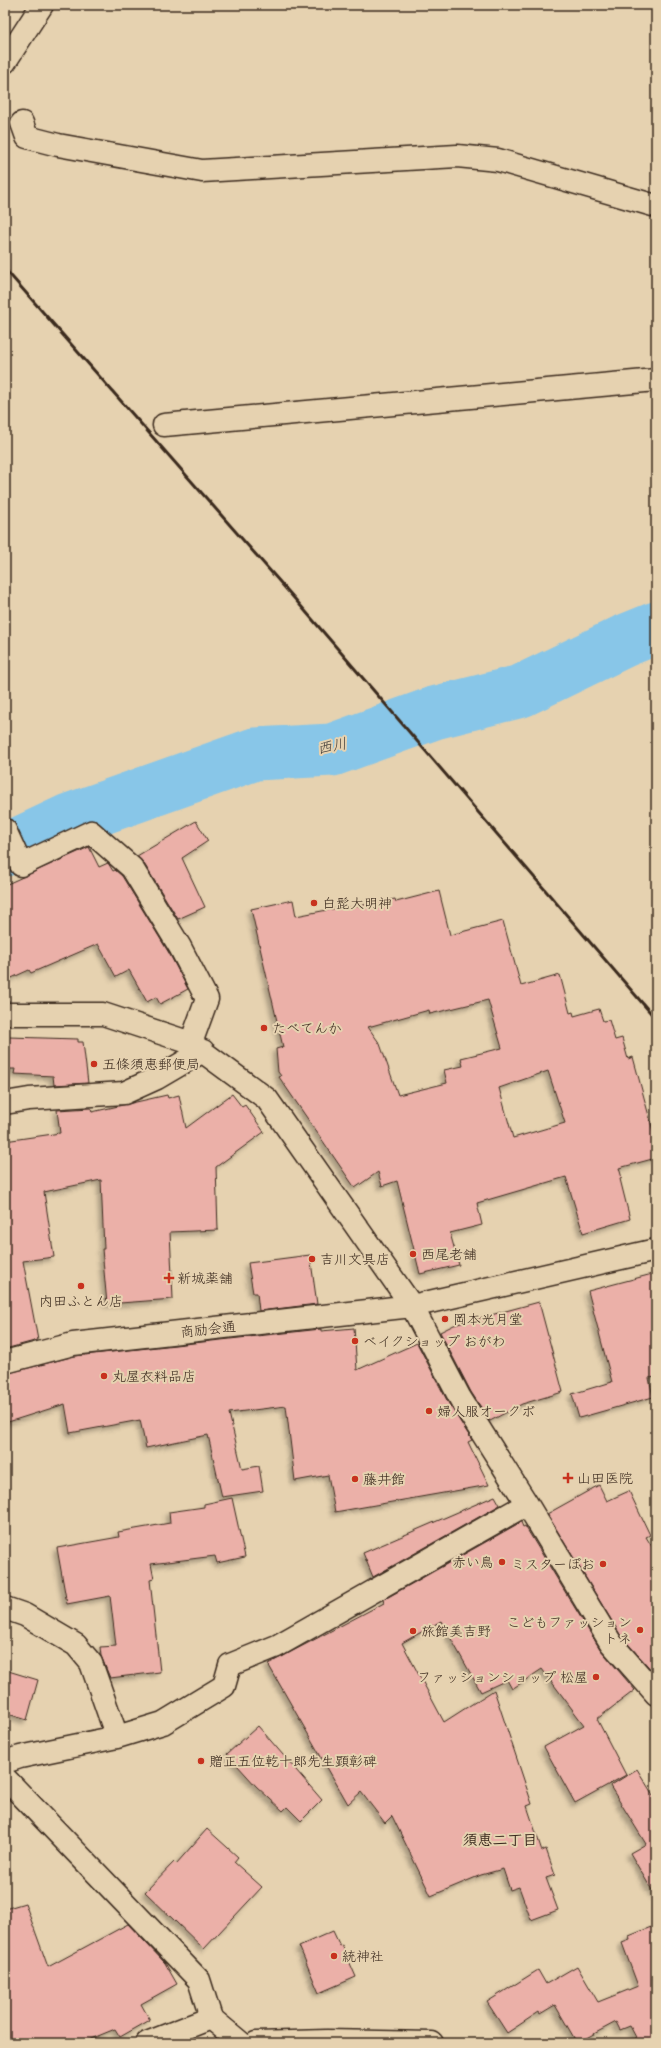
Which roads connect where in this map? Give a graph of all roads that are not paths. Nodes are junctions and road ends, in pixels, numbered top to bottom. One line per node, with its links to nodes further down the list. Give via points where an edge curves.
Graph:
1 (42, 5): 2 (main road)
2 (5, 62)
3 (22, 123): 4 (main road, via 28,137 58,145 202,171 457,156 498,160)
4 (656, 206)
5 (656, 380): 6 (main road)
6 (164, 425)
7 (5, 830): 9 (main road, via 21,864 90,832 132,868 180,947 207,999)
8 (5, 1014): 9 (main road, via 104,1014)
9 (197, 1047): 10 (main road, via 157,1078 124,1093); 12 (main road, via 267,1099)
10 (5, 1103)
11 (656, 1250): 12 (main road, 商励会通)
12 (412, 1306): 13 (main road, 商励会通, via 73,1344); 14 (main road, via 460,1398)
13 (5, 1362)
14 (527, 1504): 16 (main road, via 611,1643); 17 (main road, via 277,1646 230,1665 224,1686 163,1723)
15 (5, 1608): 17 (main road, via 25,1615 76,1644 91,1663)
16 (656, 1694)
17 (117, 1737): 18 (main road)
18 (5, 1762)
19 (5, 1778): 20 (main road, via 199,1980)
20 (211, 2018): 21 (main road); 22 (main road)
21 (147, 2043)
22 (240, 2043)
23 (256, 2043): 24 (main road)
24 (432, 2043)

